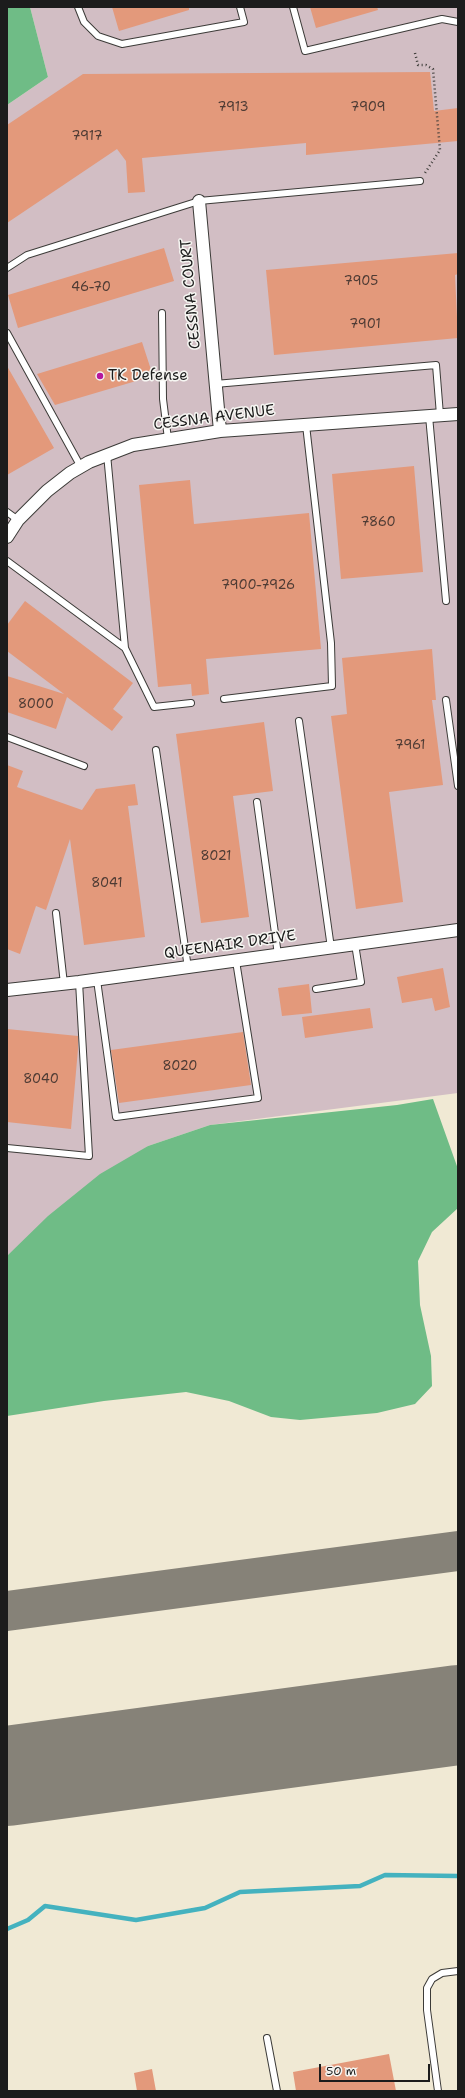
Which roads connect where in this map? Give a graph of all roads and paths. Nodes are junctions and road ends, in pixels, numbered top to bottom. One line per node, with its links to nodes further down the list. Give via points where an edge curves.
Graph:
1 (78, 7): 2 (lane, via 84,22 98,36 122,44 244,22)
2 (240, 7)
3 (293, 7): 4 (lane, via 305,51 442,19)
4 (458, 22)
5 (415, 53): 6 (path, via 418,66 426,65 433,69 440,150)
6 (420, 181): 7 (lane)
7 (199, 201): 8 (lane, via 27,255); 11 (street, CESSNA COURT)
8 (7, 268)
9 (162, 313): 16 (lane, via 163,399)
10 (7, 333): 18 (lane)
11 (215, 384): 13 (lane, via 436,365); 15 (street, CESSNA COURT)
12 (458, 414): 13 (street, CESSNA AVENUE)
13 (435, 416): 14 (street, CESSNA AVENUE); 23 (lane)
14 (306, 425): 15 (street, CESSNA AVENUE); 25 (lane, via 331,643 332,686)
15 (220, 431): 16 (street, CESSNA AVENUE)
16 (168, 439): 17 (street, CESSNA AVENUE, via 133,445)
17 (107, 454): 18 (street, CESSNA AVENUE); 24 (lane)
18 (81, 467): 20 (street, CESSNA AVENUE, via 47,491)
19 (7, 512): 20 (lane)
20 (18, 520): 21 (street, CESSNA AVENUE)
21 (7, 537)
22 (7, 561): 24 (lane)
23 (446, 602)
24 (125, 648): 27 (lane, via 154,707)
25 (224, 699)
26 (446, 700): 32 (lane)
27 (191, 703)
28 (299, 721): 37 (lane)
29 (7, 737): 31 (lane)
30 (156, 750): 40 (lane)
31 (84, 766)
32 (458, 786)
33 (257, 802): 38 (lane)
34 (56, 913): 43 (lane)
35 (458, 930): 36 (street, QUEENAIR DRIVE)
36 (355, 944): 37 (street, QUEENAIR DRIVE); 44 (lane, via 361,982)
37 (331, 948): 38 (street, QUEENAIR DRIVE)
38 (278, 955): 39 (street, QUEENAIR DRIVE)
39 (236, 960): 40 (street, QUEENAIR DRIVE); 41 (lane, via 258,1098 116,1117)
40 (188, 968): 41 (street, QUEENAIR DRIVE)
41 (97, 980): 42 (street, QUEENAIR DRIVE)
42 (79, 982): 43 (street, QUEENAIR DRIVE); 46 (lane, via 89,1156)
43 (64, 984): 45 (street, QUEENAIR DRIVE)
44 (316, 989)
45 (7, 990)
46 (7, 1148)
47 (458, 1971): 50 (lane, via 442,1973 432,1980 426,1992)
48 (267, 2038): 49 (lane)
49 (277, 2091)
50 (438, 2091)

